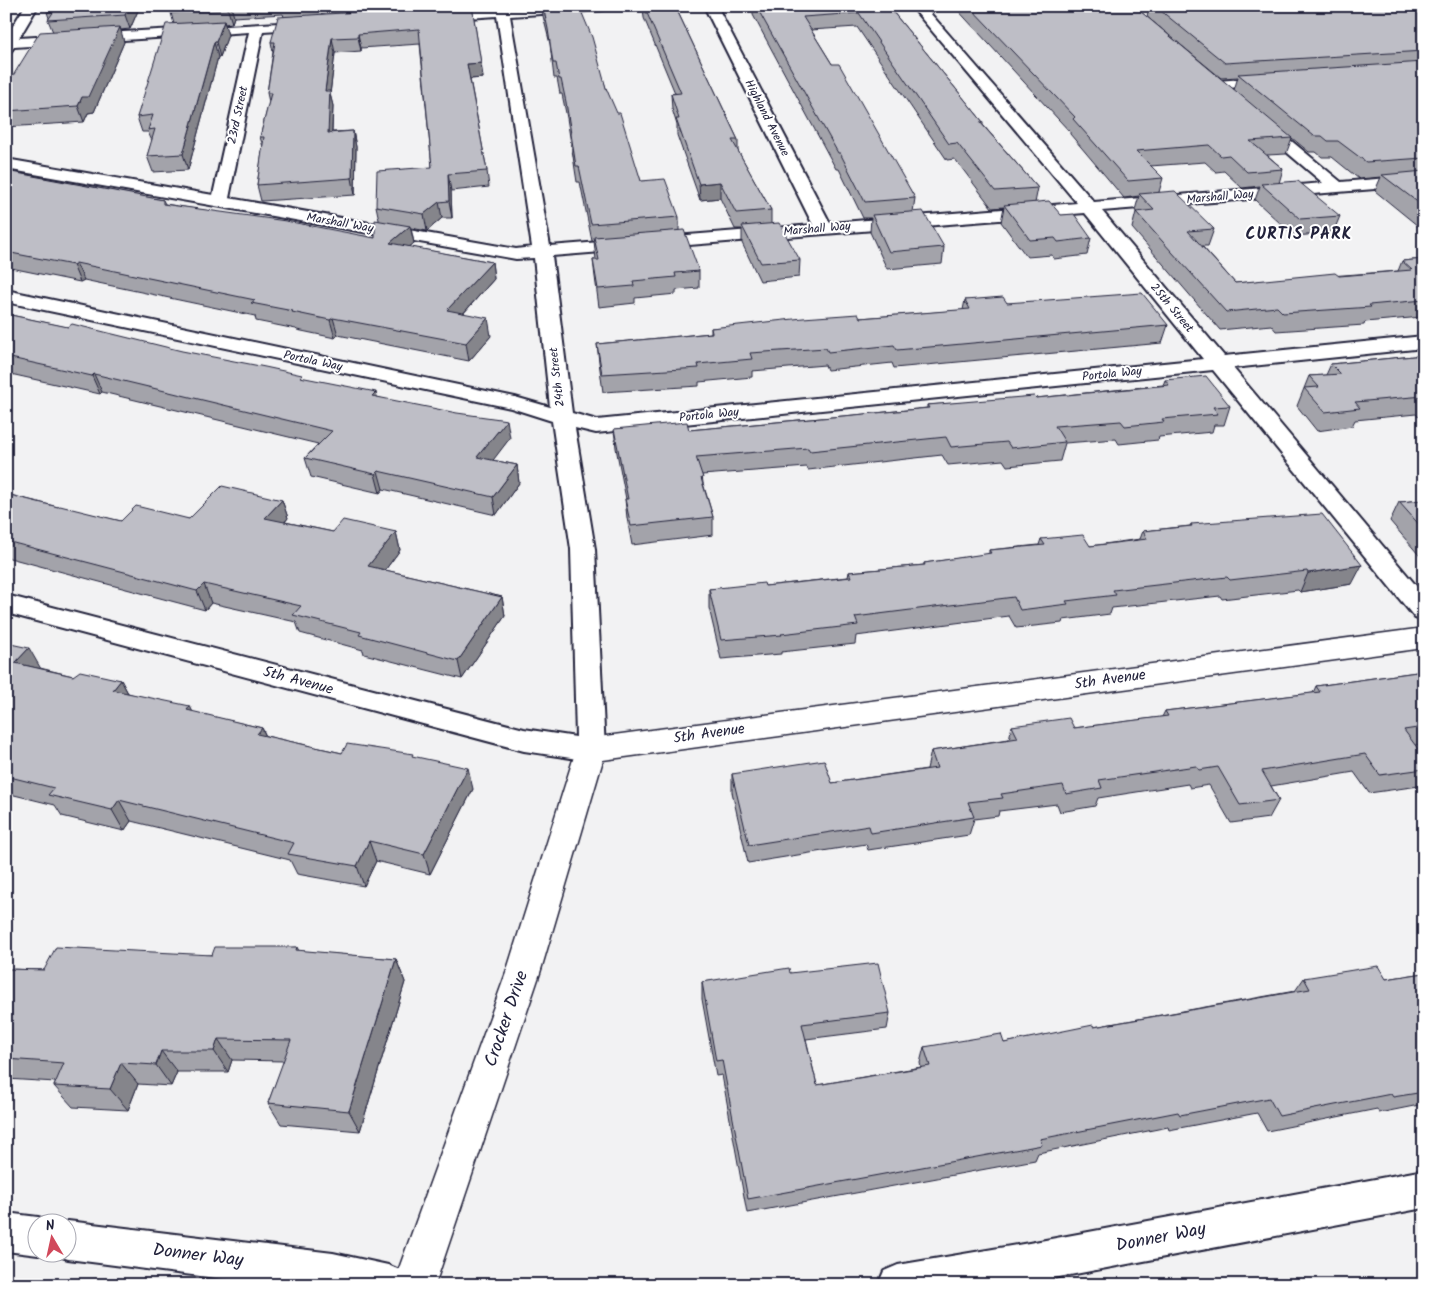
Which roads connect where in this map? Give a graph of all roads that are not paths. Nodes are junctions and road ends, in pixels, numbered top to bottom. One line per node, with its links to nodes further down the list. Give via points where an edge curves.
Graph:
1 (32, 6): 11 (street)
2 (603, 6): 7 (street)
3 (710, 6): 22 (street, Highland Avenue)
4 (917, 6): 21 (street, 25th Street)
5 (1191, 6): 6 (street, via 1269,9)
6 (1339, 6)
7 (502, 9): 8 (street); 23 (street, 24th Street)
8 (424, 17)
9 (323, 23): 10 (street)
10 (257, 27): 11 (street); 20 (street, 23rd Street)
11 (7, 44)
12 (1202, 73): 14 (street)
13 (1286, 80): 14 (street)
14 (1217, 85): 15 (street)
15 (1232, 98)
16 (1247, 111): 19 (street)
17 (6, 164): 20 (street, Marshall Way)
18 (1424, 180): 19 (street, Marshall Way)
19 (1337, 187): 21 (street, Marshall Way)
20 (220, 202): 23 (street, Marshall Way, via 516,254)
21 (1089, 207): 22 (street, Marshall Way); 26 (street, 25th Street)
22 (824, 229): 23 (street, Marshall Way)
23 (542, 252): 27 (street, 24th Street)
24 (6, 296): 27 (street, Portola Way, via 505,401)
25 (1424, 342): 26 (street, Portola Way)
26 (1217, 363): 27 (street, Portola Way, via 596,427); 29 (street, 25th Street)
27 (562, 416): 31 (street, 24th Street, via 583,549)
28 (6, 604): 31 (street, 5th Avenue, via 524,740)
29 (1424, 612)
30 (1424, 638): 31 (street, 5th Avenue)
31 (591, 750): 38 (street, Crocker Drive, via 523,974)
32 (1424, 1188): 36 (street, Donner Way)
33 (6, 1232): 34 (street)
34 (28, 1235)
35 (78, 1241): 37 (street, Donner Way, via 333,1274)
36 (1032, 1274): 39 (street, Donner Way)
37 (388, 1285)
38 (414, 1285)
39 (898, 1285)

